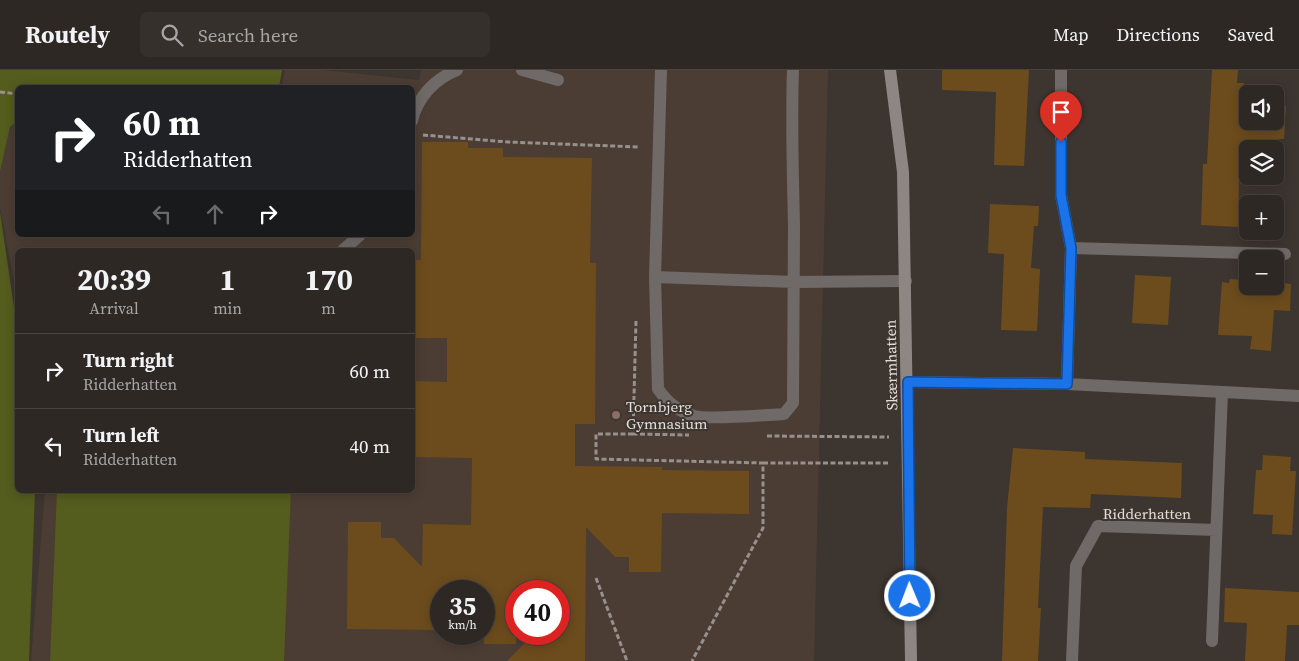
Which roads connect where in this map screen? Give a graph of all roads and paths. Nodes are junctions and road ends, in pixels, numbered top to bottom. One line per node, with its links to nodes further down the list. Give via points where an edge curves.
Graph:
1 (457, 70): 10 (street, via 432,85 418,102)
2 (522, 70): 7 (street)
3 (661, 70): 19 (street)
4 (793, 70): 21 (street)
5 (890, 70): 20 (street, Skærmhatten, via 903,172)
6 (1061, 70): 17 (street, via 1061,195)
7 (558, 80)
8 (0, 92): 9 (path)
9 (15, 94)
10 (415, 112)
11 (422, 135): 13 (path)
12 (639, 137): 13 (path)
13 (639, 147): 14 (path)
14 (639, 156)
15 (358, 237): 16 (street)
16 (345, 248)
17 (1071, 248): 18 (street); 24 (street)
18 (1285, 254)
19 (656, 277): 21 (street); 21 (street, via 658,389 678,410 697,417 784,414 793,402)
20 (906, 281): 21 (street); 23 (street, Skærmhatten)
21 (794, 282)
22 (636, 315): 27 (path)
23 (908, 382): 24 (street); 30 (street, Skærmhatten)
24 (1067, 384): 25 (street)
25 (1222, 392): 26 (street); 33 (street)
26 (1299, 396)
27 (633, 434): 28 (path); 31 (path, via 596,434 596,459)
28 (692, 435)
29 (761, 436): 30 (path)
30 (908, 437): 32 (street, Skærmhatten)
31 (764, 463): 32 (path); 37 (path, via 763,528)
32 (908, 463): 38 (street, Skærmhatten)
33 (1216, 530): 35 (street); 39 (street, Ridderhatten, via 1098,526 1076,566)
34 (596, 578): 36 (path)
35 (1212, 641)
36 (627, 661)
37 (692, 661)
38 (911, 661)
39 (1072, 661)

